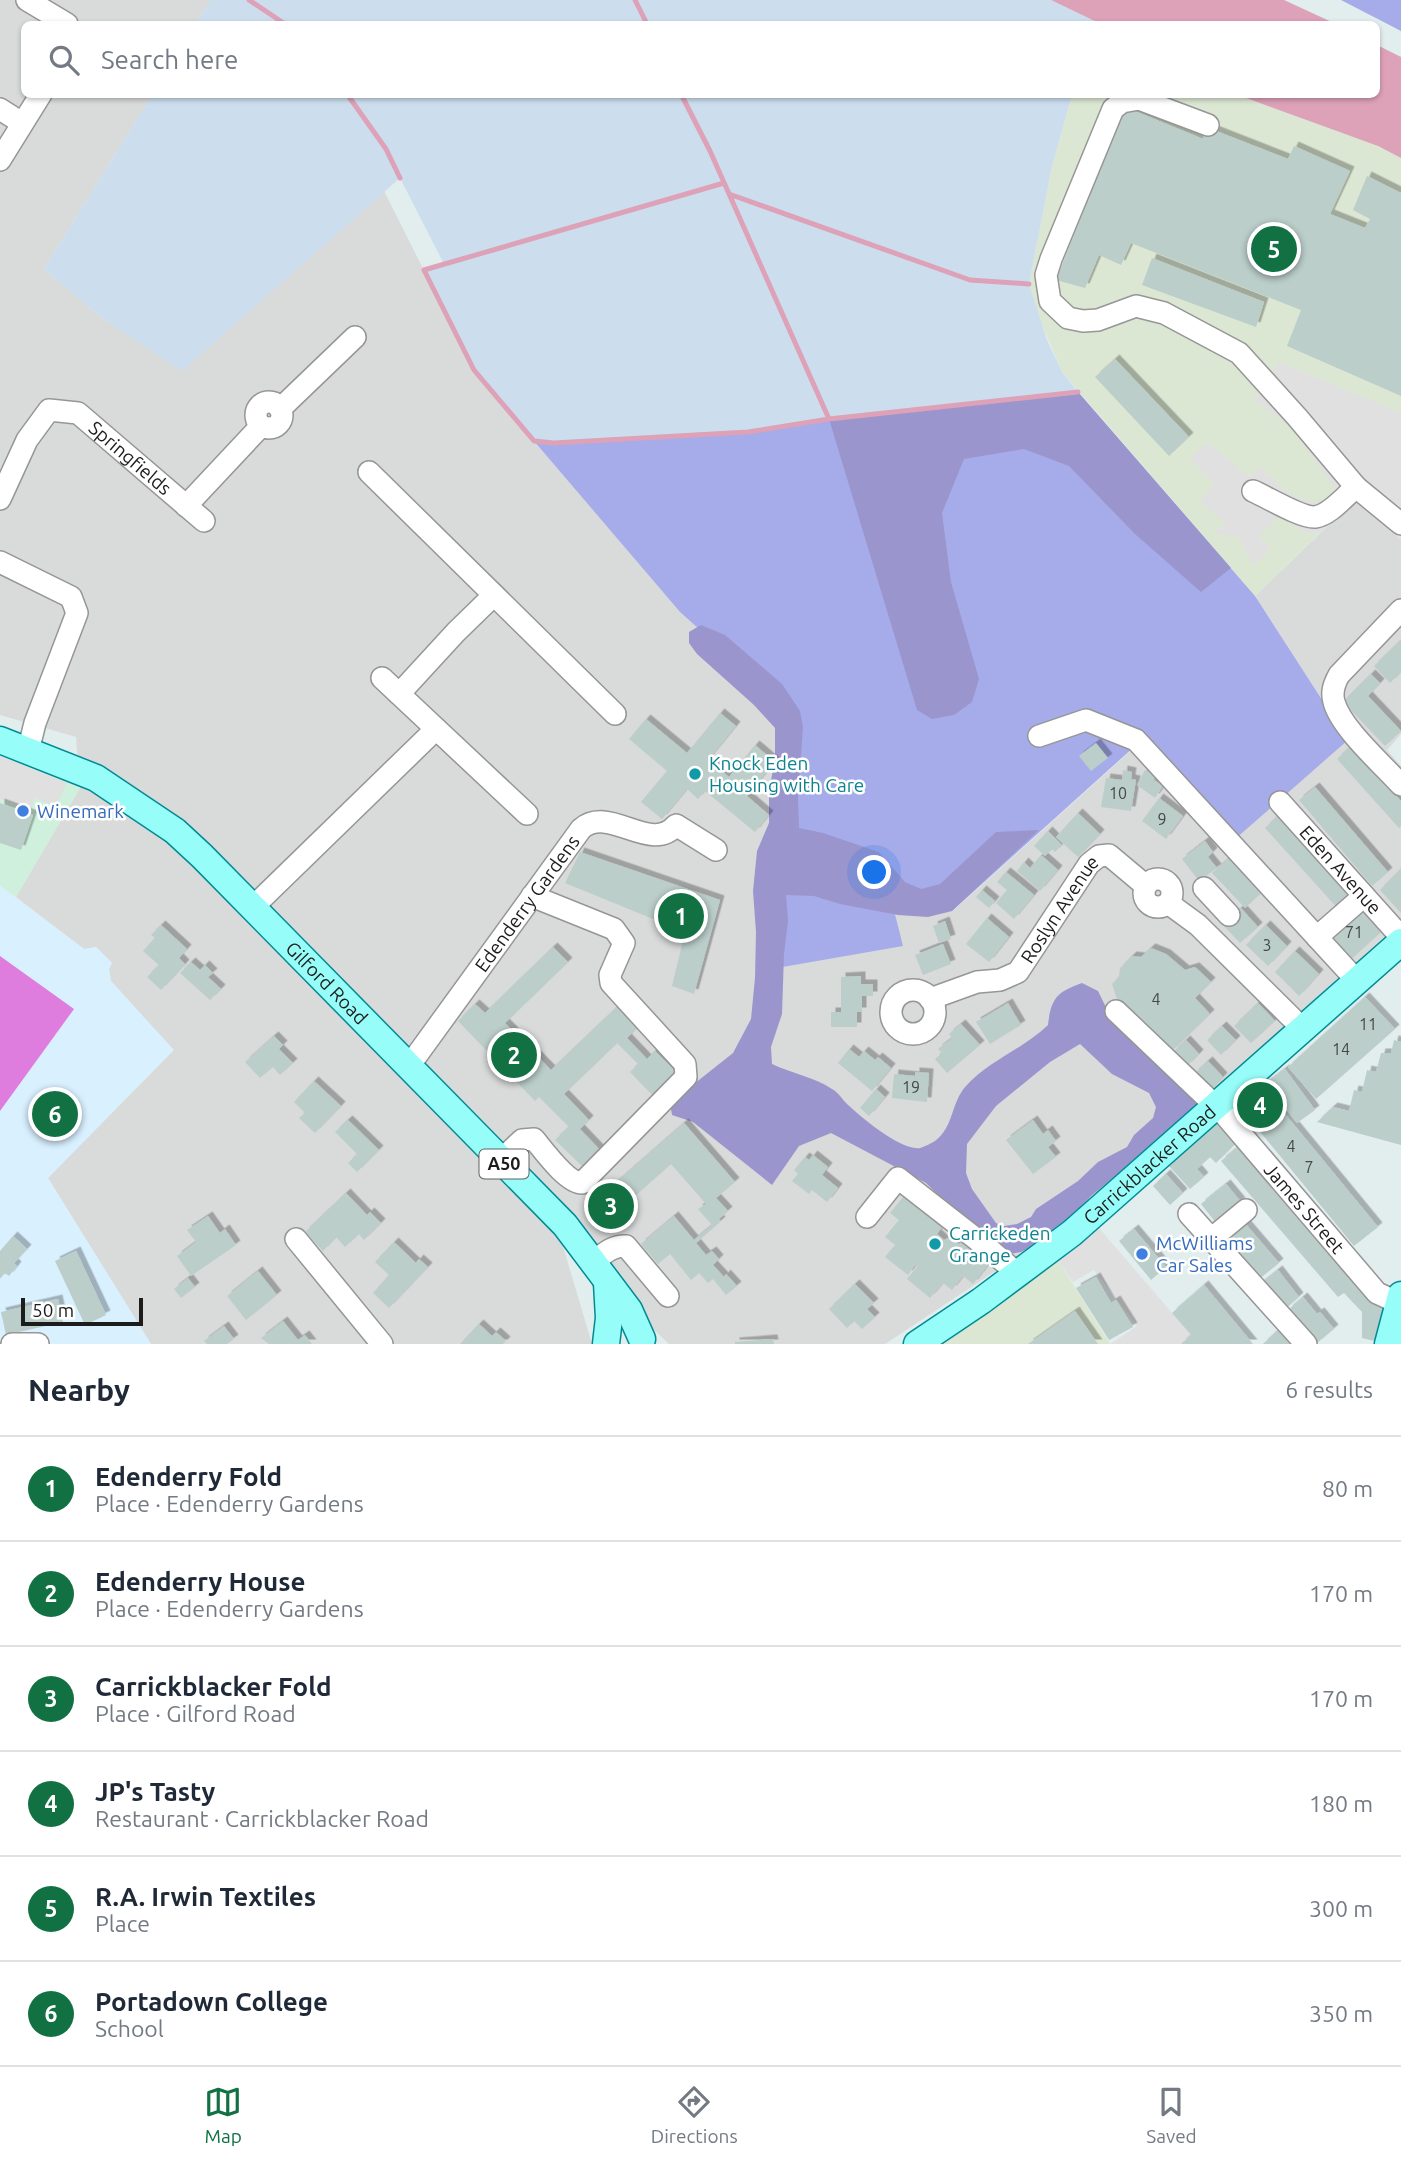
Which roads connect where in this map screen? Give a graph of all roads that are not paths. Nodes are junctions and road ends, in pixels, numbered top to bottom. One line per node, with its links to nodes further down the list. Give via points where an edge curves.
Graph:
1 (27, 0): 2 (street)
2 (62, 21)
3 (38, 98): 5 (street)
4 (0, 109): 5 (street)
5 (22, 122): 7 (street)
6 (1208, 125): 10 (street, via 1139,99 1113,108 1051,259 1046,275 1050,301 1068,318 1083,321 1136,306 1164,313 1239,353)
7 (0, 160)
8 (355, 337): 13 (street, Springfields, via 280,409 270,402 259,407 256,415 261,426)
9 (369, 472): 17 (street)
10 (1356, 487): 11 (street, via 1315,517); 15 (street)
11 (1253, 491)
12 (0, 499): 13 (street, Springfields, via 27,440 49,410 78,413)
13 (186, 506): 14 (street, Springfields)
14 (204, 522)
15 (1401, 524)
16 (0, 562): 25 (street, via 71,597 77,613)
17 (494, 595): 20 (street); 21 (street)
18 (1401, 610): 26 (street, via 1333,687 1333,700 1345,724)
19 (382, 678): 20 (street)
20 (399, 694): 22 (street)
21 (615, 714)
22 (436, 729): 28 (street); 33 (street)
23 (1039, 736): 35 (street, via 1086,720 1136,740)
24 (0, 740): 25 (main road, Gilford Road / A50)
25 (28, 751): 33 (main road, Gilford Road / A50, via 96,778 165,824)
26 (1401, 785)
27 (1280, 802): 31 (street, Eden Avenue)
28 (527, 814)
29 (716, 850): 30 (street, Edenderry Gardens, via 676,825 657,835 604,821 588,823)
30 (532, 896): 41 (street, Edenderry Gardens); 43 (street, via 614,929 624,943 611,983 685,1064 686,1077 582,1183 567,1176 534,1139 522,1140)
31 (1364, 896): 35 (street); 36 (street, Eden Avenue)
32 (1217, 902): 34 (street)
33 (253, 907): 41 (main road, Gilford Road / A50)
34 (1195, 922): 38 (street, Roslyn Avenue, via 1168,904 1155,907 1147,903 1146,886 1109,855 1099,856 1089,864 1018,971); 40 (street)
35 (1317, 937): 37 (street)
36 (1401, 940): 37 (main road, Carrickblacker Road)
37 (1358, 982): 40 (main road, Carrickblacker Road)
38 (930, 999)
39 (1116, 1011): 42 (street, James Street)
40 (1304, 1030): 42 (main road, Carrickblacker Road)
41 (409, 1066): 43 (main road, Gilford Road / A50)
42 (1216, 1107): 50 (main road, Carrickblacker Road, via 1078,1229); 52 (street, James Street, via 1377,1293)
43 (500, 1160): 49 (main road, Gilford Road / A50, via 565,1225)
44 (1246, 1210): 48 (street)
45 (1189, 1214): 48 (street)
46 (867, 1217): 50 (street, via 898,1178)
47 (296, 1239): 57 (street)
48 (1211, 1239): 60 (street)
49 (601, 1272): 51 (street, via 612,1249 626,1246); 54 (main road, Gilford Road / A50, via 629,1310); 58 (main road, A50, via 609,1318)
50 (1018, 1274): 59 (main road, Carrickblacker Road)
51 (668, 1296)
52 (1400, 1299): 53 (main road)
53 (1393, 1339)
54 (644, 1342): 58 (main road, A50, via 626,1335)
55 (12, 1344): 56 (street)
56 (38, 1344)
57 (382, 1344)
58 (607, 1344)
59 (916, 1344)
60 (1306, 1344)

